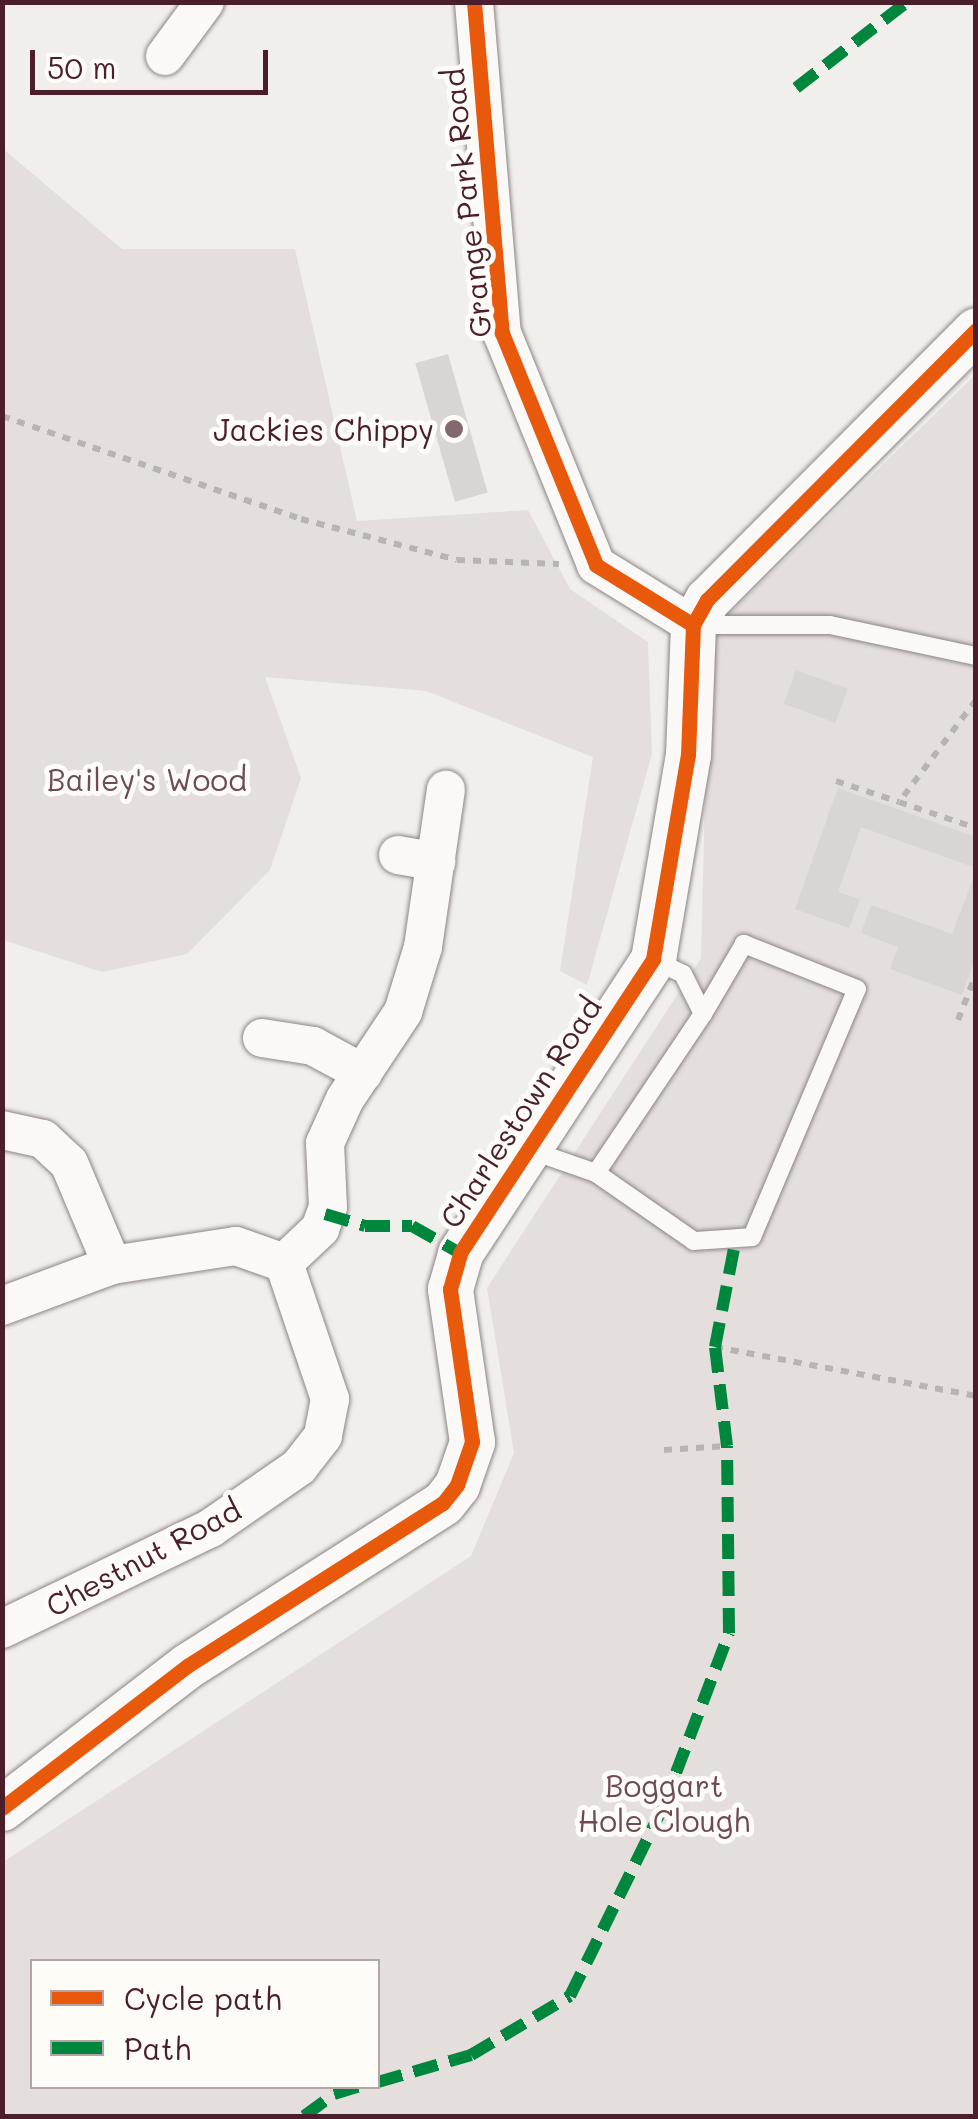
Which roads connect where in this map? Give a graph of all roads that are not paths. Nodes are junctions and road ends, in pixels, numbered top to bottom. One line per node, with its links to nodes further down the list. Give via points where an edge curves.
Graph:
1 (205, 2): 3 (street)
2 (474, 2): 5 (street, Grange Park Road, via 502,333 596,565)
3 (165, 56)
4 (976, 330): 5 (street, via 707,600)
5 (692, 625): 6 (lane, via 830,625); 10 (street, Charlestown Road, via 688,755)
6 (976, 656)
7 (446, 790): 9 (street)
8 (398, 855): 9 (street)
9 (436, 862): 13 (street, via 423,947 403,1012)
10 (653, 960): 11 (lane, via 683,974); 15 (street, Charlestown Road)
11 (703, 1014): 16 (lane); 16 (lane, via 744,944 857,989 752,1237 694,1241)
12 (262, 1038): 13 (street, via 312,1046)
13 (363, 1073): 17 (street, via 325,1143 328,1207 320,1228)
14 (2, 1130): 18 (street, via 43,1139 69,1162)
15 (527, 1149): 16 (lane); 21 (street, Charlestown Road, via 474,1226 450,1290 472,1442 450,1494 187,1666)
16 (596, 1173)
17 (284, 1263): 18 (street, via 236,1246); 20 (street, Chestnut Road, via 330,1399 323,1436 299,1467 211,1528)
18 (112, 1265): 19 (street)
19 (2, 1306)
20 (2, 1629)
21 (2, 1808)

